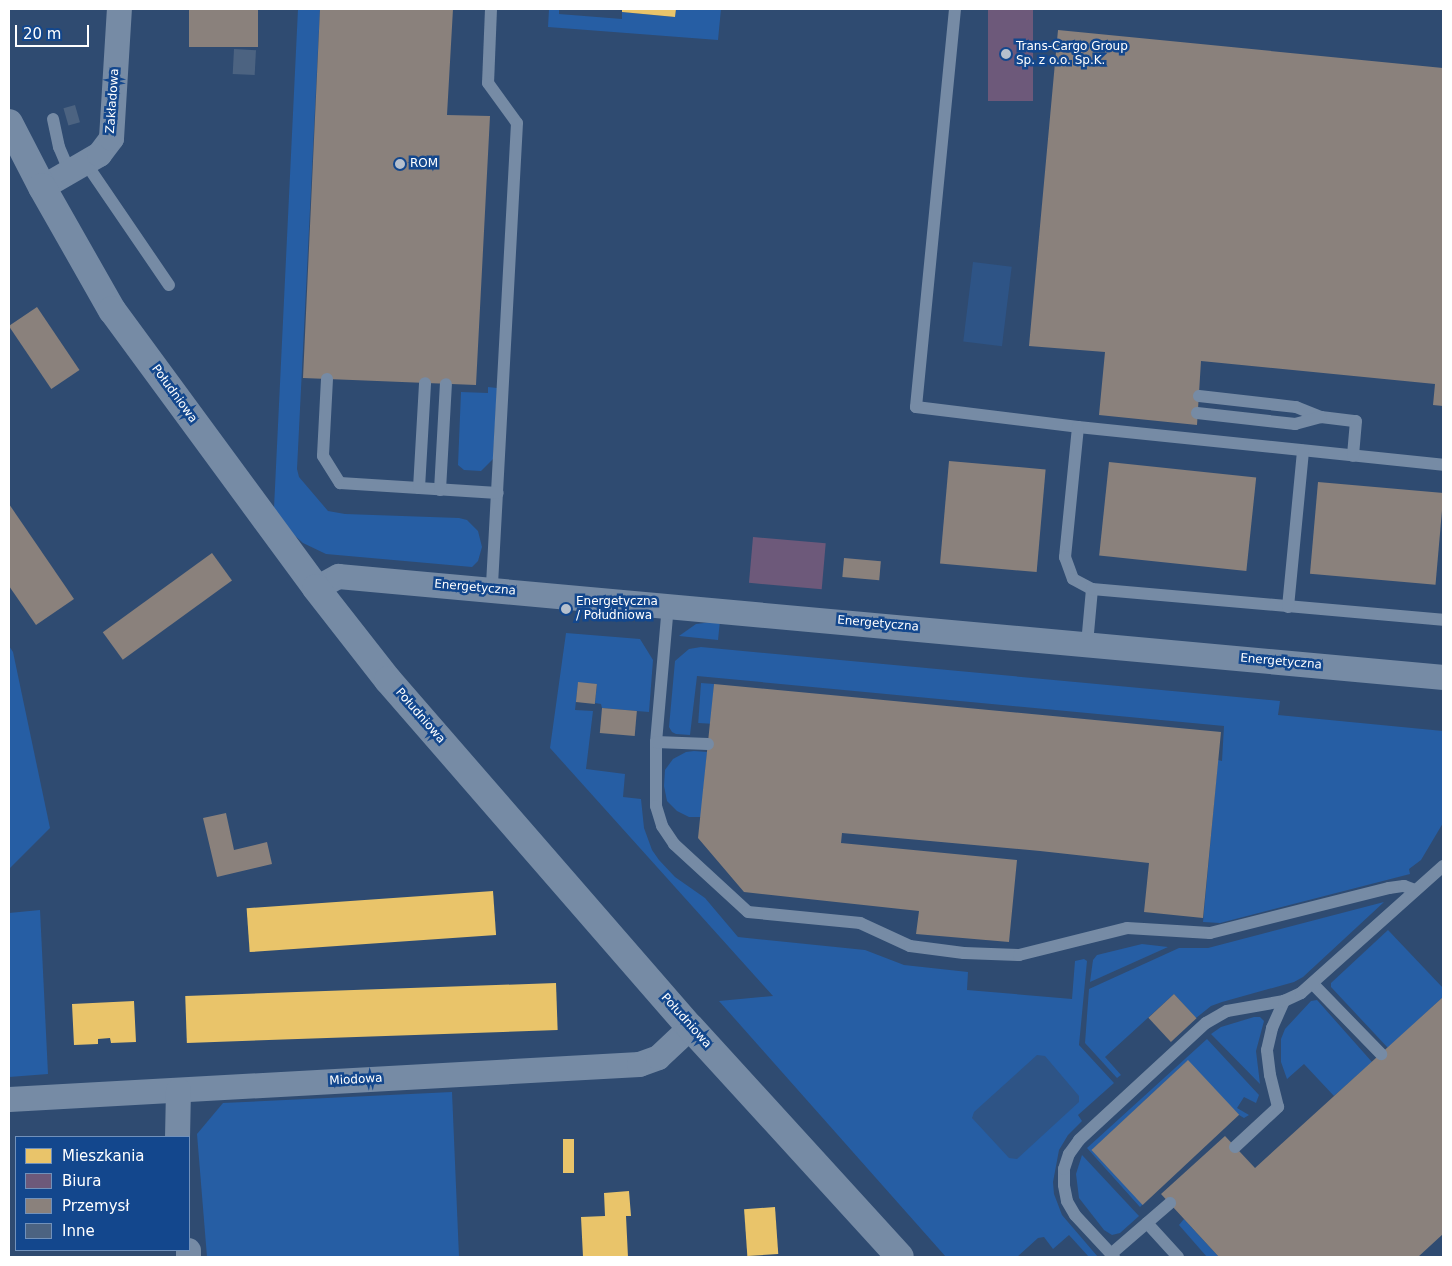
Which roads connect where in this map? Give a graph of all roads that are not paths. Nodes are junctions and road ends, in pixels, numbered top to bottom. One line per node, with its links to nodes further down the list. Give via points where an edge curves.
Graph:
1 (119, 9): 6 (street, Zakładowa, via 112,138 103,150)
2 (491, 9): 21 (lane, via 488,83 517,123)
3 (955, 9): 15 (lane, via 916,407)
4 (53, 119): 6 (lane, via 59,147)
5 (9, 122): 7 (street, Południowa)
6 (77, 166): 7 (street, Zakładowa); 8 (lane)
7 (42, 187): 22 (street, Południowa, via 112,310)
8 (169, 285)
9 (327, 380): 19 (lane, via 324,456 340,483)
10 (425, 384): 19 (lane)
11 (446, 384): 20 (lane)
12 (1198, 396): 14 (lane, via 1296,407)
13 (1197, 413): 14 (lane, via 1295,424)
14 (1321, 417): 17 (lane, via 1356,420)
15 (1078, 426): 16 (lane); 23 (lane, via 1065,557 1073,579)
16 (1303, 451): 17 (lane); 26 (lane)
17 (1353, 456): 18 (lane)
18 (1443, 465)
19 (419, 488): 20 (lane)
20 (440, 490): 21 (lane)
21 (498, 494): 24 (lane)
22 (316, 588): 24 (street, Energetyczna, via 338,576); 36 (street, Południowa, via 388,680)
23 (1092, 589): 26 (lane); 28 (lane)
24 (492, 590): 25 (street, Energetyczna)
25 (668, 604): 28 (street, Energetyczna); 30 (lane)
26 (1288, 607): 27 (lane)
27 (1443, 620)
28 (1087, 644): 29 (street, Energetyczna)
29 (1443, 677)
30 (656, 742): 31 (lane); 33 (lane, via 656,806 662,826 674,844 748,912 860,923 910,946 964,953 1019,955 1127,928 1210,933 1389,888 1404,886)
31 (708, 744)
32 (1443, 866): 33 (lane)
33 (1415, 890): 34 (lane)
34 (1313, 984): 35 (lane); 37 (lane)
35 (1284, 1001): 41 (lane, via 1267,1050 1278,1107); 44 (lane, via 1227,1011 1206,1023 1079,1140 1069,1154 1064,1169 1068,1201 1075,1215)
36 (690, 1027): 38 (street, Miodowa, via 658,1057 639,1064); 45 (street, Południowa)
37 (1381, 1054)
38 (178, 1090): 39 (street, Miodowa); 40 (street)
39 (9, 1099)
40 (177, 1136)
41 (1235, 1146)
42 (1170, 1203): 43 (lane)
43 (1146, 1223): 44 (lane); 46 (lane)
44 (1112, 1256)
45 (900, 1257)
46 (1178, 1257)

